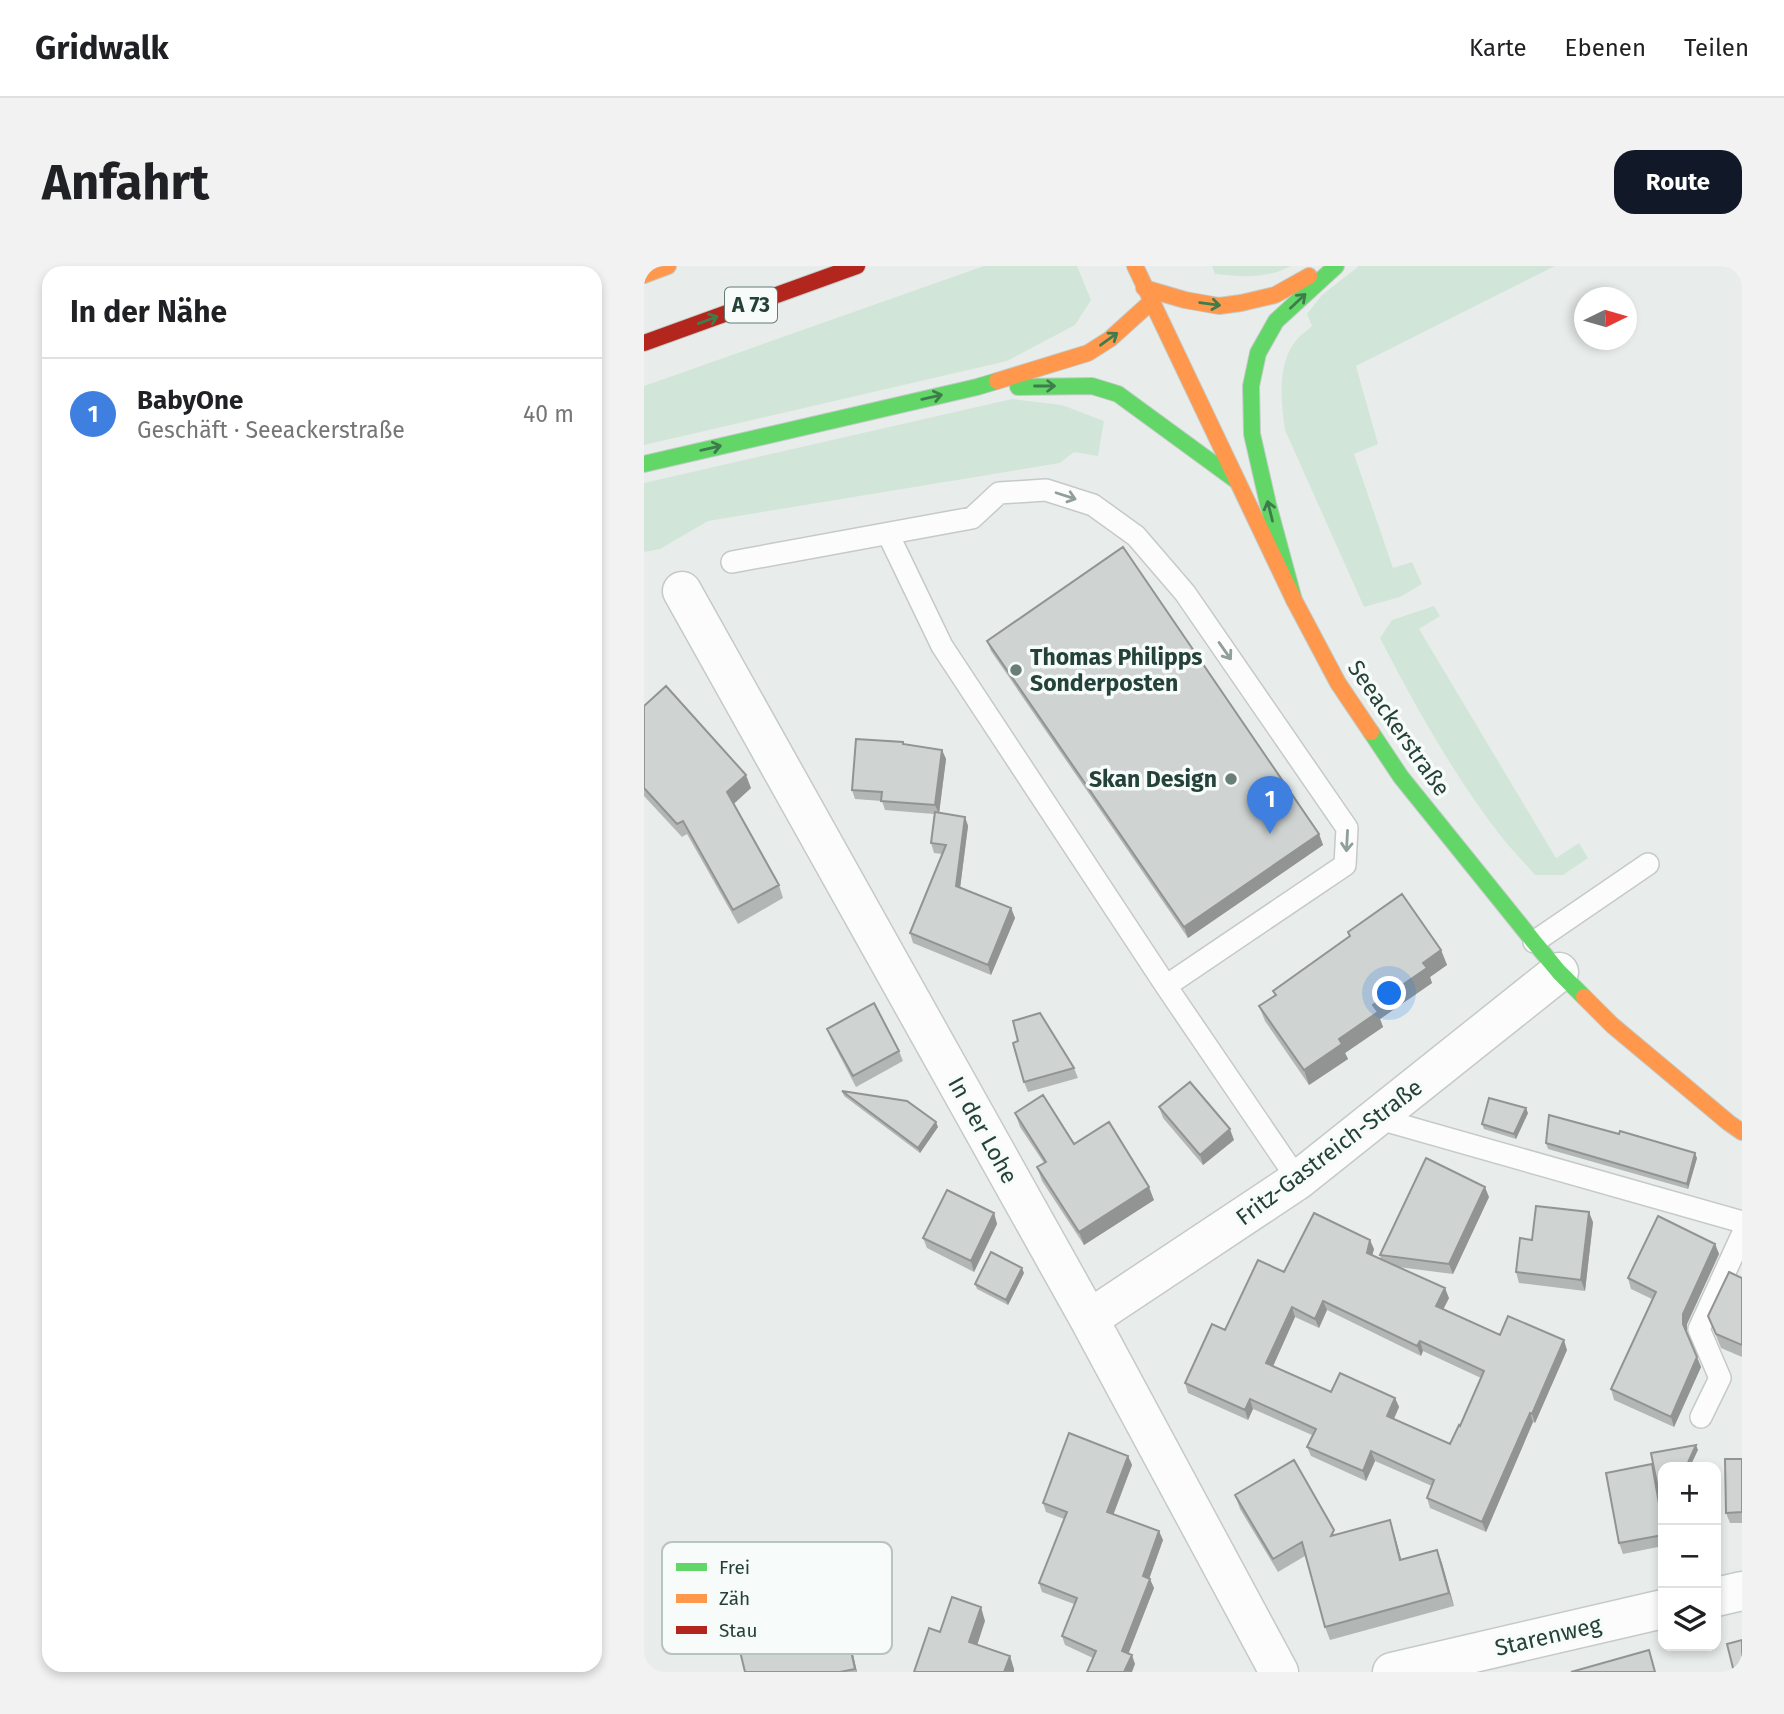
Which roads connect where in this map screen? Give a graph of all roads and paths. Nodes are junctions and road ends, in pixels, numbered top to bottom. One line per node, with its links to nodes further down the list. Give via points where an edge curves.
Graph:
1 (668, 266): 5 (main road)
2 (857, 266): 7 (main road, A 73, one-way to 2)
3 (1327, 266): 6 (main road, one-way to 3, via 1185,300 1219,306 1275,295)
4 (1336, 266): 14 (main road, one-way to 4, via 1252,434 1251,387 1258,353 1276,321)
5 (644, 275)
6 (1142, 283): 8 (main road, one-way to 6, via 1088,353 1110,339); 10 (main road, Seeackerstraße)
7 (644, 343)
8 (977, 387): 9 (main road, one-way to 8); 10 (main road, one-way to 10, via 1093,386 1118,394)
9 (644, 464)
10 (1237, 481): 14 (main road, Seeackerstraße)
11 (888, 534): 12 (lane); 18 (lane, via 942,646); 18 (lane, one-way to 18, via 972,518 999,494 1046,490 1093,505 1136,536 1185,593 1348,828 1345,865)
12 (732, 562)
13 (682, 591): 24 (street, In der Lohe)
14 (1294, 600): 16 (main road, Seeackerstraße, via 1338,683 1401,777)
15 (1648, 864): 16 (lane)
16 (1534, 942): 17 (main road, Seeackerstraße)
17 (1559, 972): 19 (street, Fritz-Gastreich-Straße); 20 (main road, Seeackerstraße, via 1612,1025)
18 (1166, 986): 21 (lane)
19 (1376, 1118): 21 (street, Fritz-Gastreich-Straße); 22 (lane)
20 (1742, 1132)
21 (1298, 1180): 24 (street, Fritz-Gastreich-Straße)
22 (1742, 1222)
23 (1742, 1235): 25 (lane, via 1699,1329 1720,1378)
24 (1089, 1320): 29 (street, In der Lohe)
25 (1701, 1417)
26 (1742, 1591): 27 (street)
27 (1721, 1596)
28 (1658, 1610): 30 (street, Starenweg)
29 (1279, 1672)
30 (1392, 1672)

